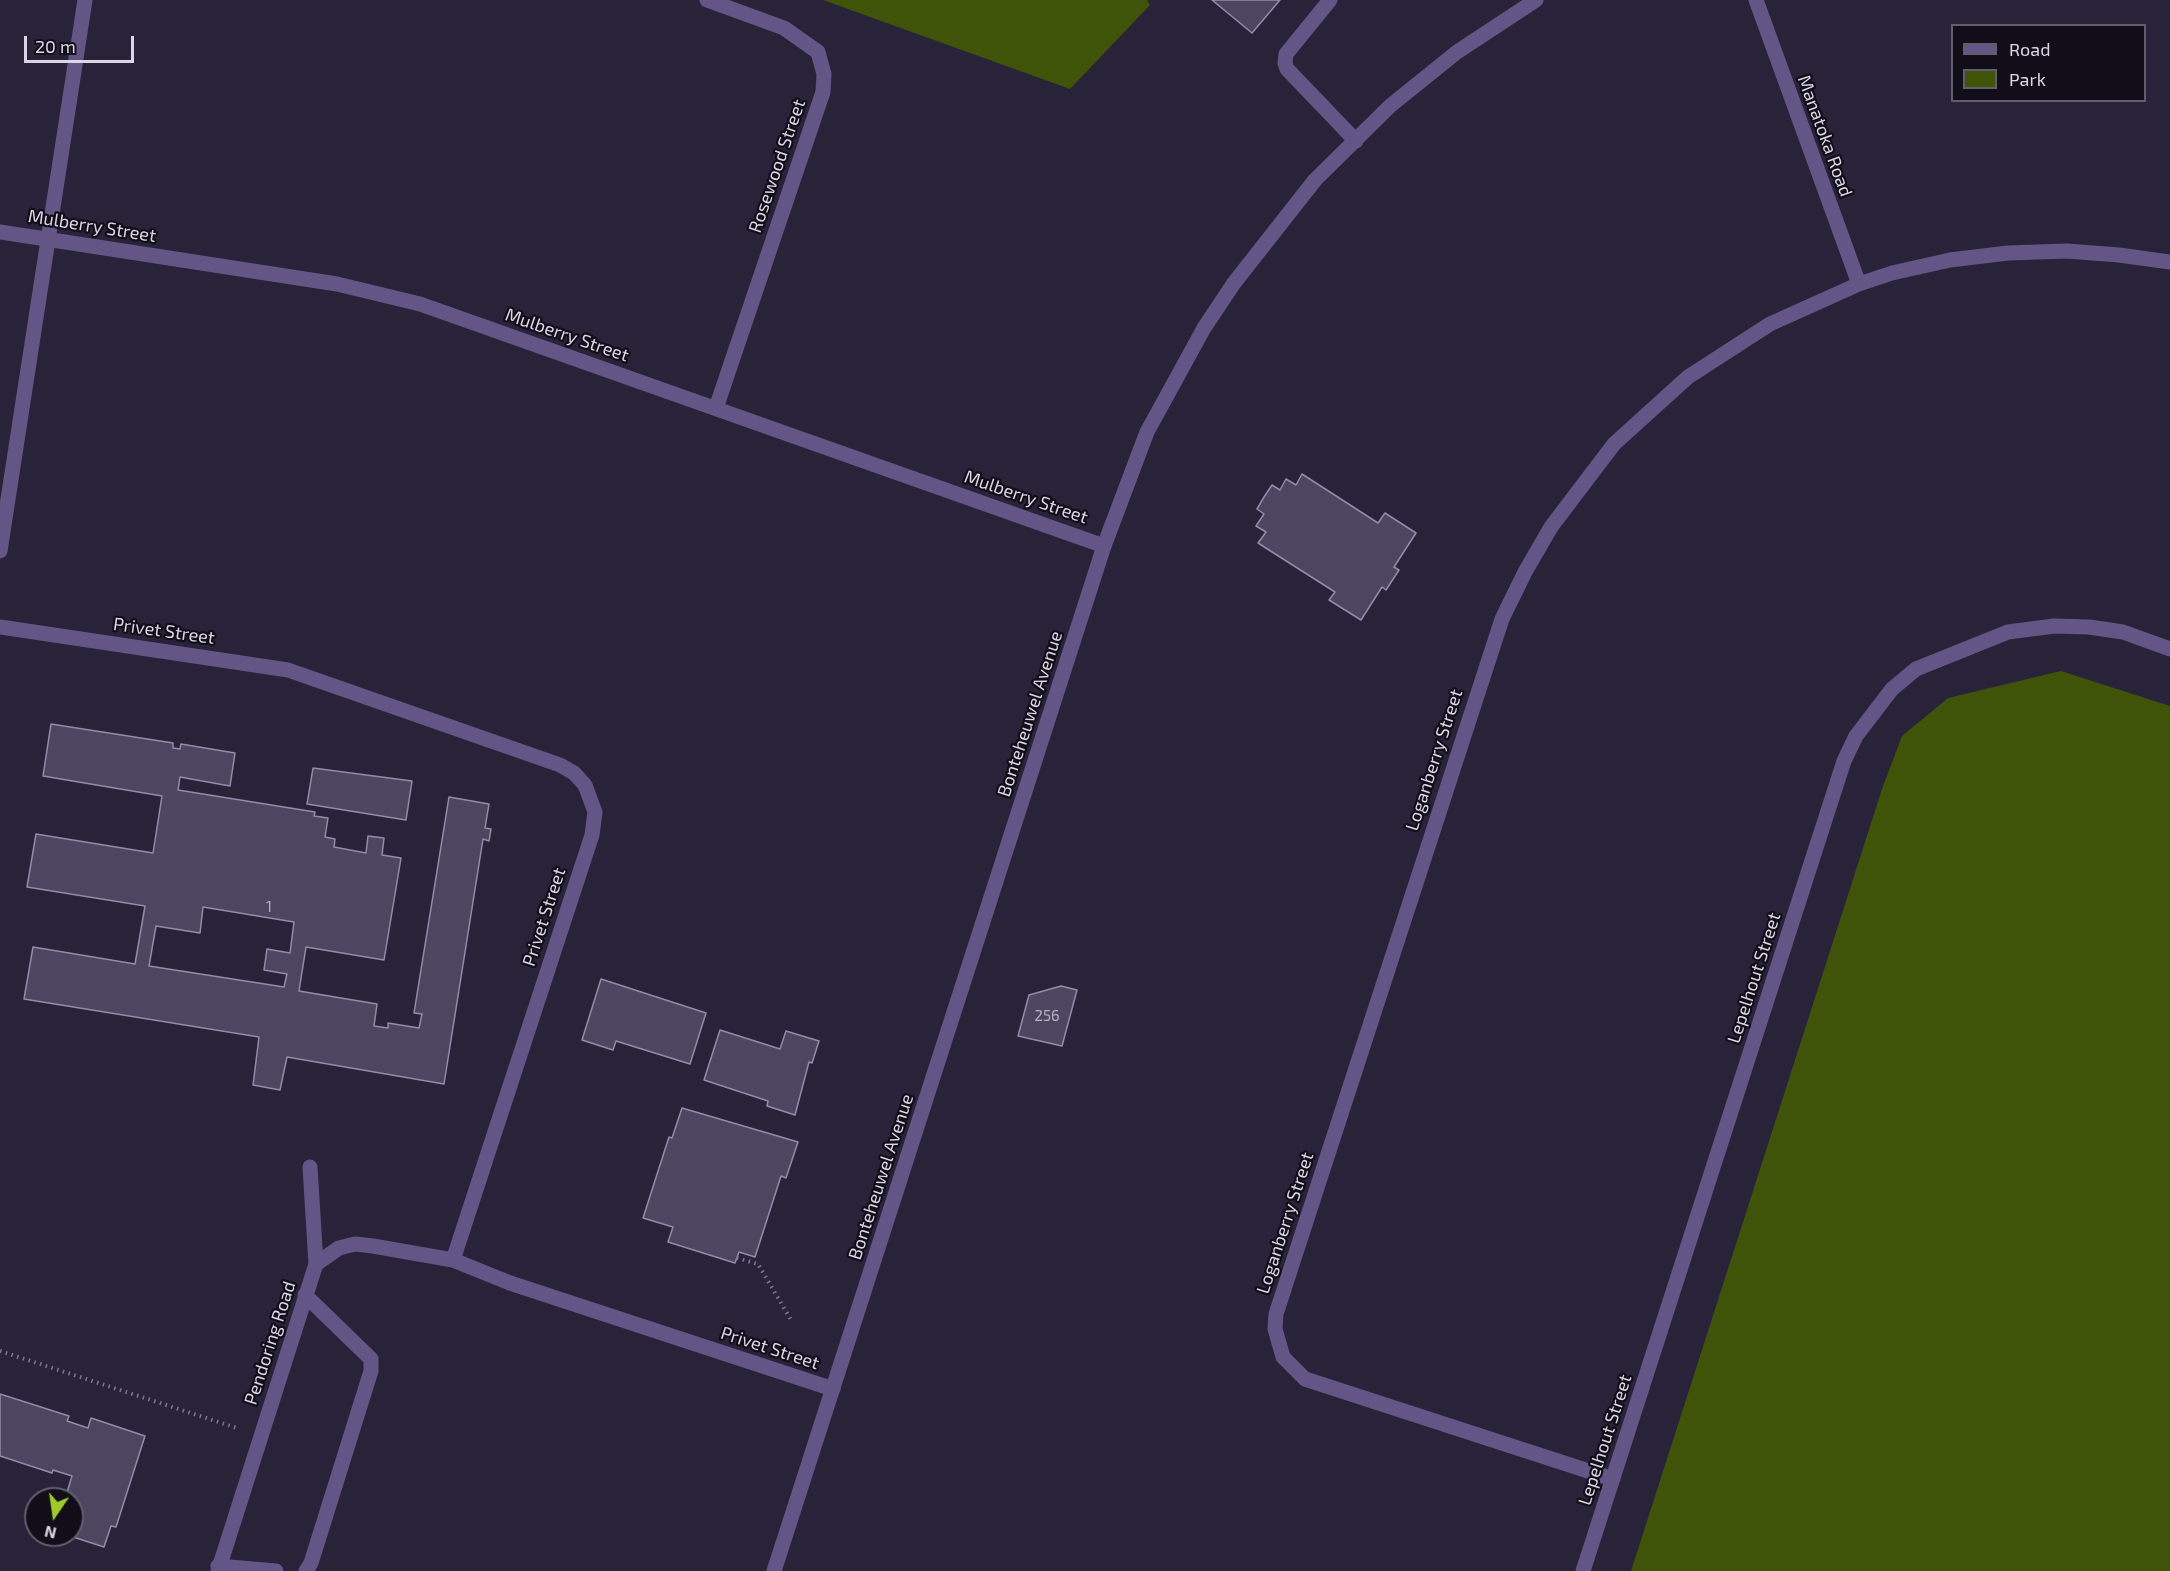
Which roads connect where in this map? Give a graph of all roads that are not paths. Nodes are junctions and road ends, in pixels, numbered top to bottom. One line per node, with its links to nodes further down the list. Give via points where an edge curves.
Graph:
1 (85, 0): 8 (street)
2 (707, 0): 11 (street, Rosewood Street, via 784,28 818,52 824,74 823,92)
3 (1330, 0): 6 (street, via 1286,54 1285,63)
4 (1536, 0): 6 (street, Bonteheuwel Avenue, via 1457,52 1390,106)
5 (1756, 0): 10 (street, Manatoka Road)
6 (1356, 141): 12 (street, Bonteheuwel Avenue, via 1315,180 1273,231 1204,328 1147,432)
7 (0, 232): 8 (street, Mulberry Street)
8 (48, 239): 11 (street, Mulberry Street, via 337,284 420,304); 13 (street)
9 (2170, 262): 10 (street, Loganberry Street, via 2067,251 2008,253 1950,260)
10 (1859, 284): 21 (street, Loganberry Street, via 1753,334 1688,377 1651,408 1581,484 1525,572 1484,668 1276,1314 1275,1329 1283,1357 1305,1379)
11 (716, 408): 12 (street, Mulberry Street)
12 (1104, 546): 20 (street, Bonteheuwel Avenue)
13 (0, 551)
14 (0, 627): 17 (street, Privet Street, via 288,670 560,765 585,785 595,812 591,835)
15 (2170, 649): 21 (street, Lepelhout Street, via 2123,632 2089,627 2054,626 2008,632 1916,669 1892,689 1856,735 1844,761)
16 (310, 1167): 18 (street)
17 (453, 1260): 18 (street, Pendoring Road, via 356,1244 339,1248); 20 (street, Privet Street, via 510,1283)
18 (316, 1264): 19 (street, Pendoring Road)
19 (305, 1296): 22 (street, Pendoring Road); 24 (street, via 371,1359 368,1382 312,1563)
20 (833, 1389): 25 (street, Bonteheuwel Avenue)
21 (1613, 1479): 26 (street, Lepelhout Street)
22 (218, 1569): 23 (street)
23 (276, 1571)
24 (306, 1571)
25 (774, 1571)
26 (1583, 1571)

